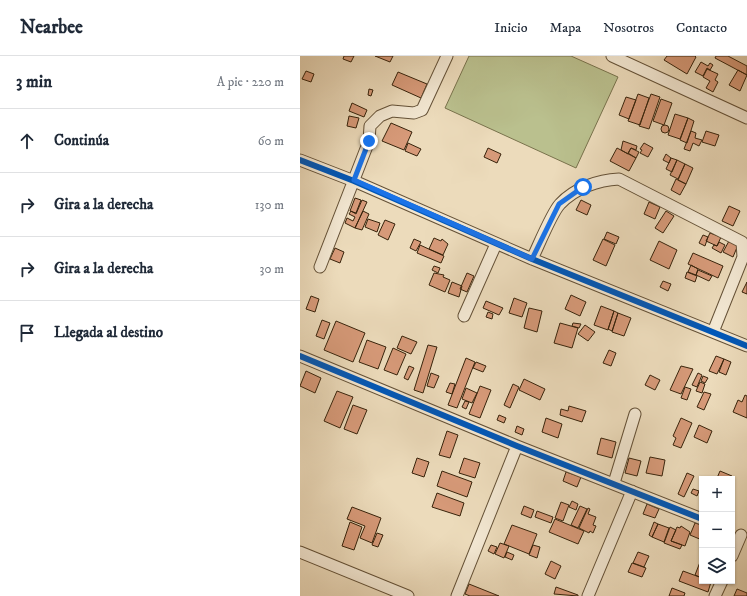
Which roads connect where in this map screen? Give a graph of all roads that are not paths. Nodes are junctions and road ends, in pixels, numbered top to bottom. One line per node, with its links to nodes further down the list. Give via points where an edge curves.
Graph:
1 (447, 56): 5 (street, via 422,110 414,113 392,110 380,116 370,126 369,141)
2 (612, 56): 3 (street)
3 (747, 118)
4 (300, 160): 5 (street)
5 (354, 180): 6 (street); 8 (street)
6 (496, 244): 7 (street); 9 (street)
7 (532, 259): 10 (street); 10 (street, via 559,204 583,187 607,179 619,179 742,242 743,257)
8 (320, 267)
9 (464, 316)
10 (713, 332): 11 (street)
11 (747, 346)
12 (300, 356): 14 (street)
13 (635, 414): 15 (street)
14 (517, 446): 15 (street); 23 (street)
15 (614, 483): 16 (street)
16 (632, 491): 17 (street); 24 (street)
17 (699, 518)
18 (740, 534): 19 (street)
19 (735, 548)
20 (300, 552): 22 (street)
21 (721, 584): 25 (street)
22 (408, 596)
23 (457, 596)
24 (588, 596)
25 (715, 596)

